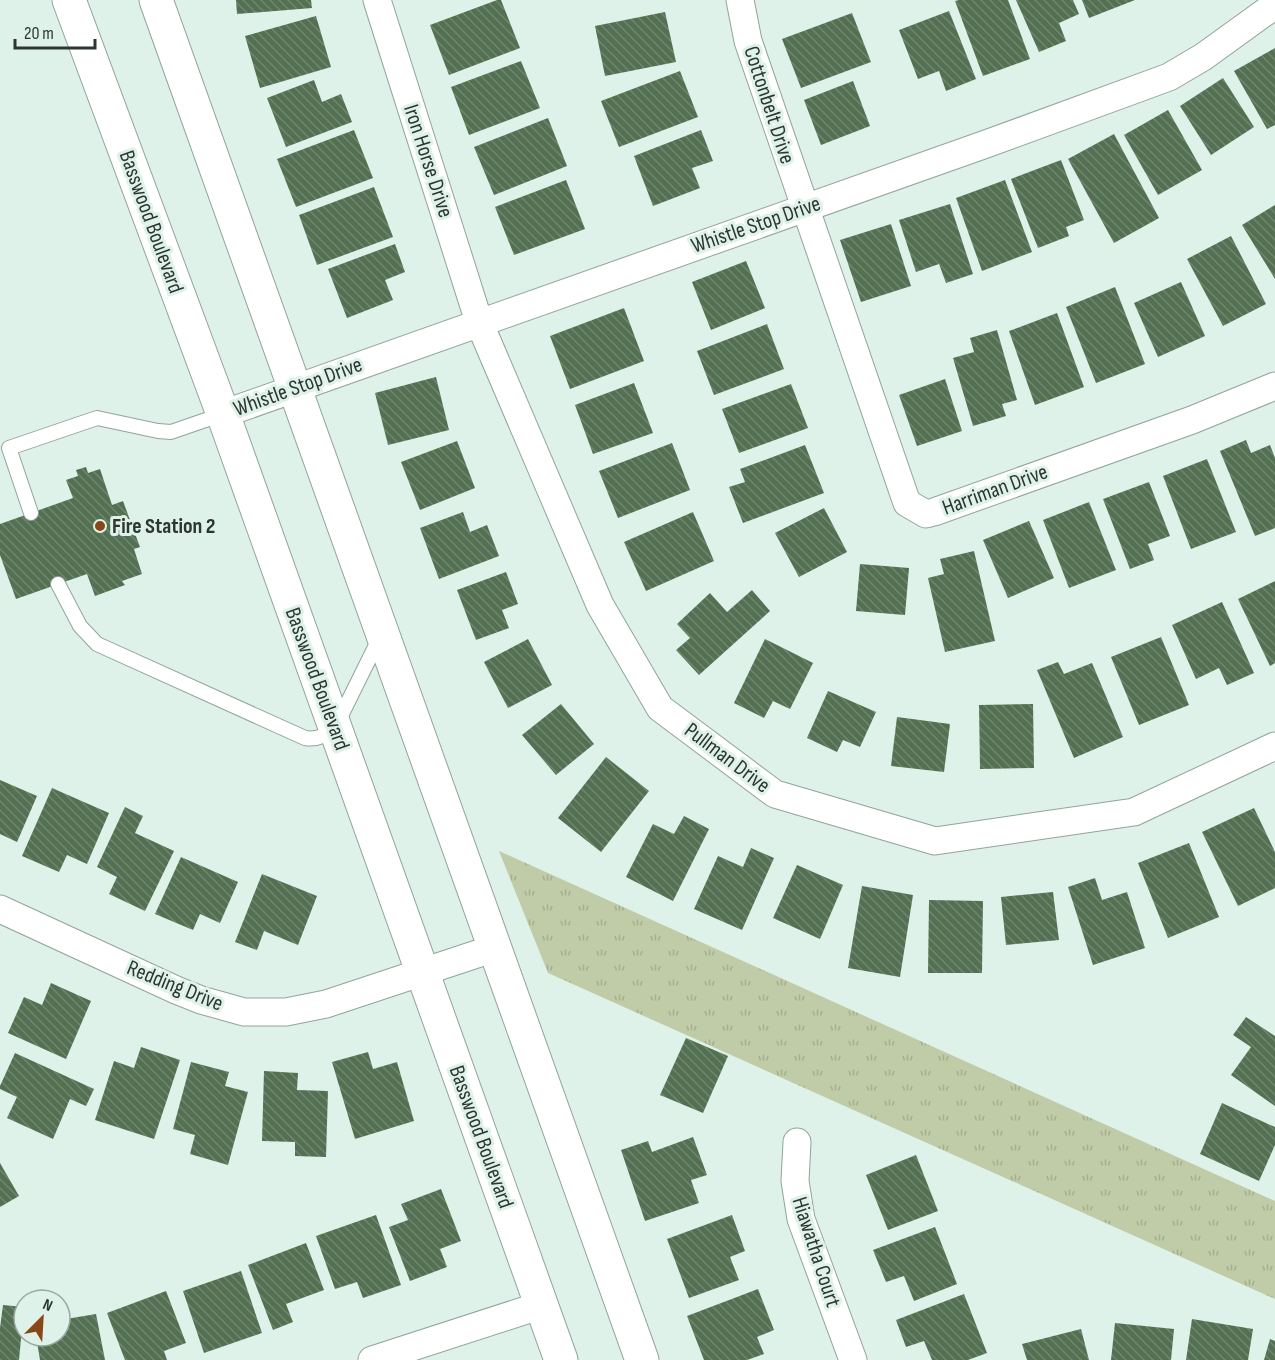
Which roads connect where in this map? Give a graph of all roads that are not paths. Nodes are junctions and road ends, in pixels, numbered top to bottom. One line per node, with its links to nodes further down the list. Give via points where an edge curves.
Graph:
1 (69, 0): 10 (main road, Basswood Boulevard)
2 (156, 0): 9 (main road)
3 (377, 0): 7 (street, Iron Horse Drive)
4 (740, 0): 6 (street, Cottonbelt Drive, via 748,41)
5 (1275, 5): 6 (street, Whistle Stop Drive, via 1169,77)
6 (804, 208): 7 (street, Whistle Stop Drive); 8 (street, Harriman Drive, via 907,503 926,514 1192,420)
7 (479, 322): 9 (street, Whistle Stop Drive); 15 (street, Pullman Drive, via 600,605 660,708 775,794 935,841 1134,812)
8 (1275, 386)
9 (295, 388): 10 (street, Whistle Stop Drive); 13 (main road)
10 (223, 414): 11 (lane, via 171,432 97,418 9,448); 14 (main road, Basswood Boulevard)
11 (31, 513)
12 (58, 584): 14 (lane, via 80,626 105,649 305,738 313,740)
13 (382, 632): 14 (lane); 17 (main road)
14 (335, 728): 18 (main road, Basswood Boulevard)
15 (1275, 746)
16 (0, 909): 18 (street, Redding Drive, via 176,990 244,1012 305,1009)
17 (495, 948): 18 (street, Redding Drive); 23 (main road)
18 (422, 972): 20 (main road, Basswood Boulevard)
19 (797, 1142): 24 (street, Hiawatha Court, via 795,1181 801,1219)
20 (542, 1305): 21 (street); 22 (main road, Basswood Boulevard)
21 (372, 1360)
22 (561, 1360)
23 (642, 1360)
24 (853, 1360)

